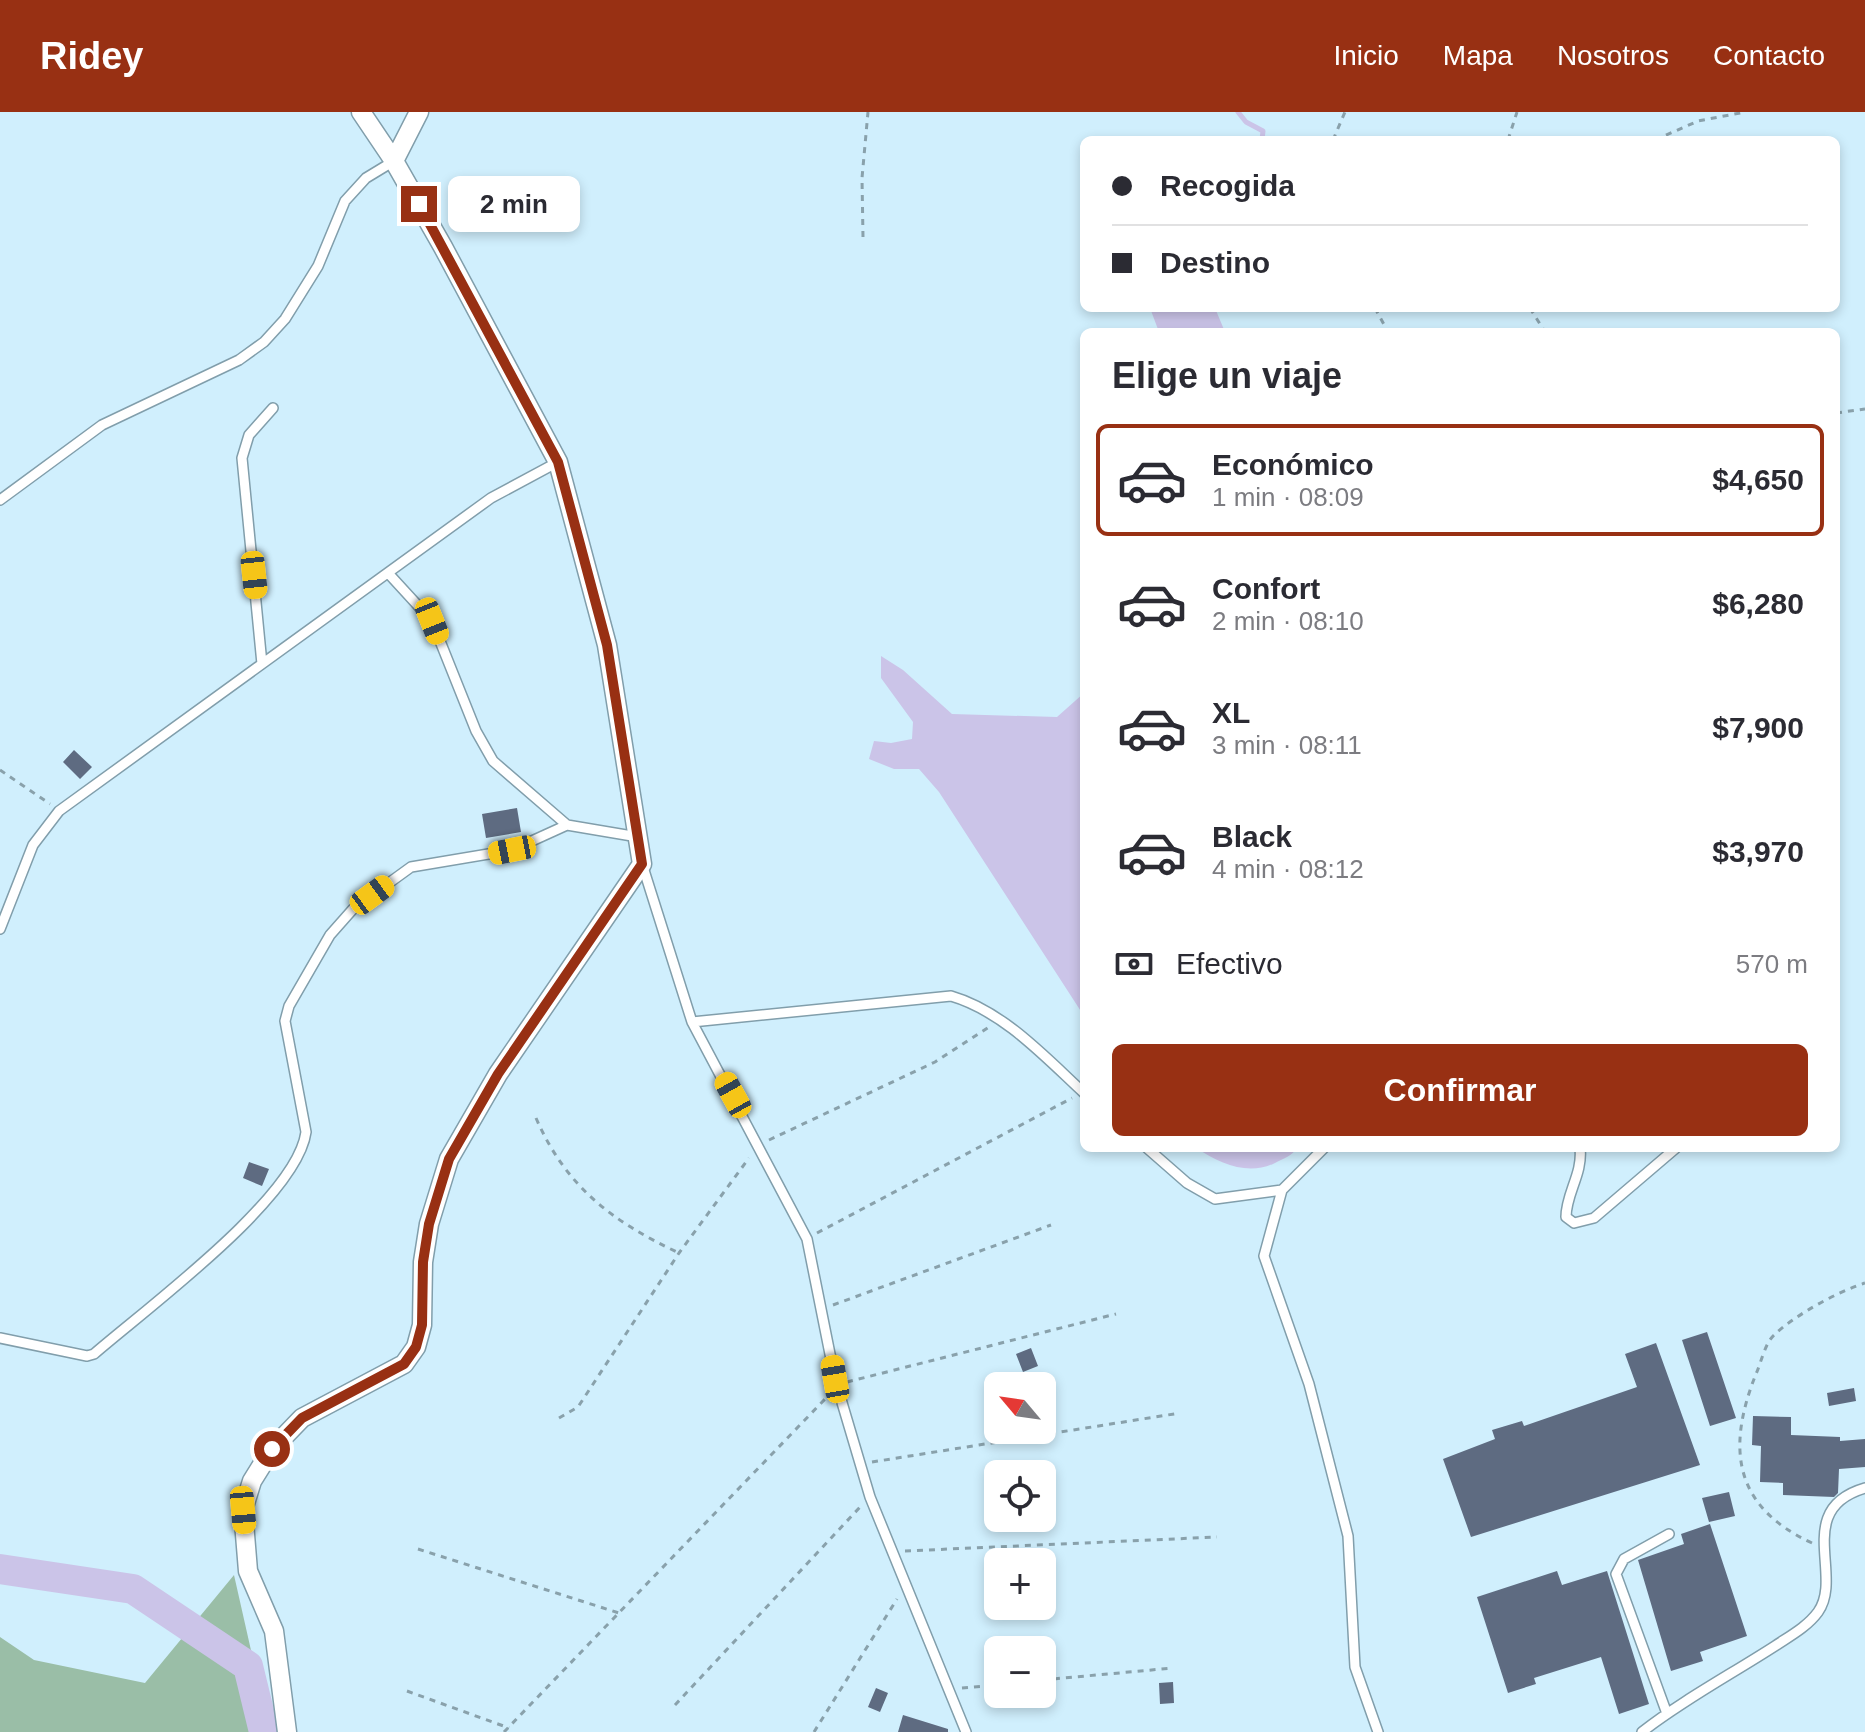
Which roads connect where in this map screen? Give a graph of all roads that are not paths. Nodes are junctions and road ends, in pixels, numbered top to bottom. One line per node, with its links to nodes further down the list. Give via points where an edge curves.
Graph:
1 (361, 112): 3 (street)
2 (419, 112): 3 (street)
3 (394, 161): 5 (street); 6 (lane, via 366,178 345,201 318,266 264,342 239,360 102,425)
4 (273, 408): 8 (lane, via 249,435 242,458)
5 (558, 462): 7 (lane, via 491,498); 10 (street, via 607,645)
6 (0, 500)
7 (388, 573): 8 (lane); 9 (lane, via 432,621 493,761)
8 (262, 664): 12 (lane, via 59,811 33,845)
9 (567, 825): 10 (lane); 20 (lane, via 512,850 411,867 353,909 330,935 289,1006 285,1021 306,1132 279,1186 227,1239 94,1354)
10 (638, 837): 11 (street)
11 (642, 864): 13 (lane); 24 (street, via 498,1074 449,1159 429,1224 416,1347 404,1364 302,1418 272,1449 252,1481 243,1510 248,1571 274,1631)
12 (0, 929)
13 (692, 1022): 14 (lane, via 951,996 976,1003 999,1019); 25 (lane, via 807,1239 837,1385 870,1497)
14 (1080, 1089)
15 (1152, 1152): 19 (lane, via 1215,1199)
16 (1320, 1152): 19 (lane)
17 (1580, 1152): 18 (lane, via 1582,1164 1566,1208 1566,1217 1574,1223 1594,1218)
18 (1671, 1152)
19 (1282, 1190): 26 (lane, via 1264,1256 1309,1384 1348,1536 1355,1667)
20 (0, 1338)
21 (1865, 1488): 23 (lane, via 1846,1494 1830,1514 1823,1548 1824,1597 1807,1624)
22 (1669, 1534): 23 (lane, via 1624,1559 1616,1574)
23 (1666, 1711): 27 (lane)
24 (287, 1732)
25 (966, 1732)
26 (1378, 1732)
27 (1642, 1732)

